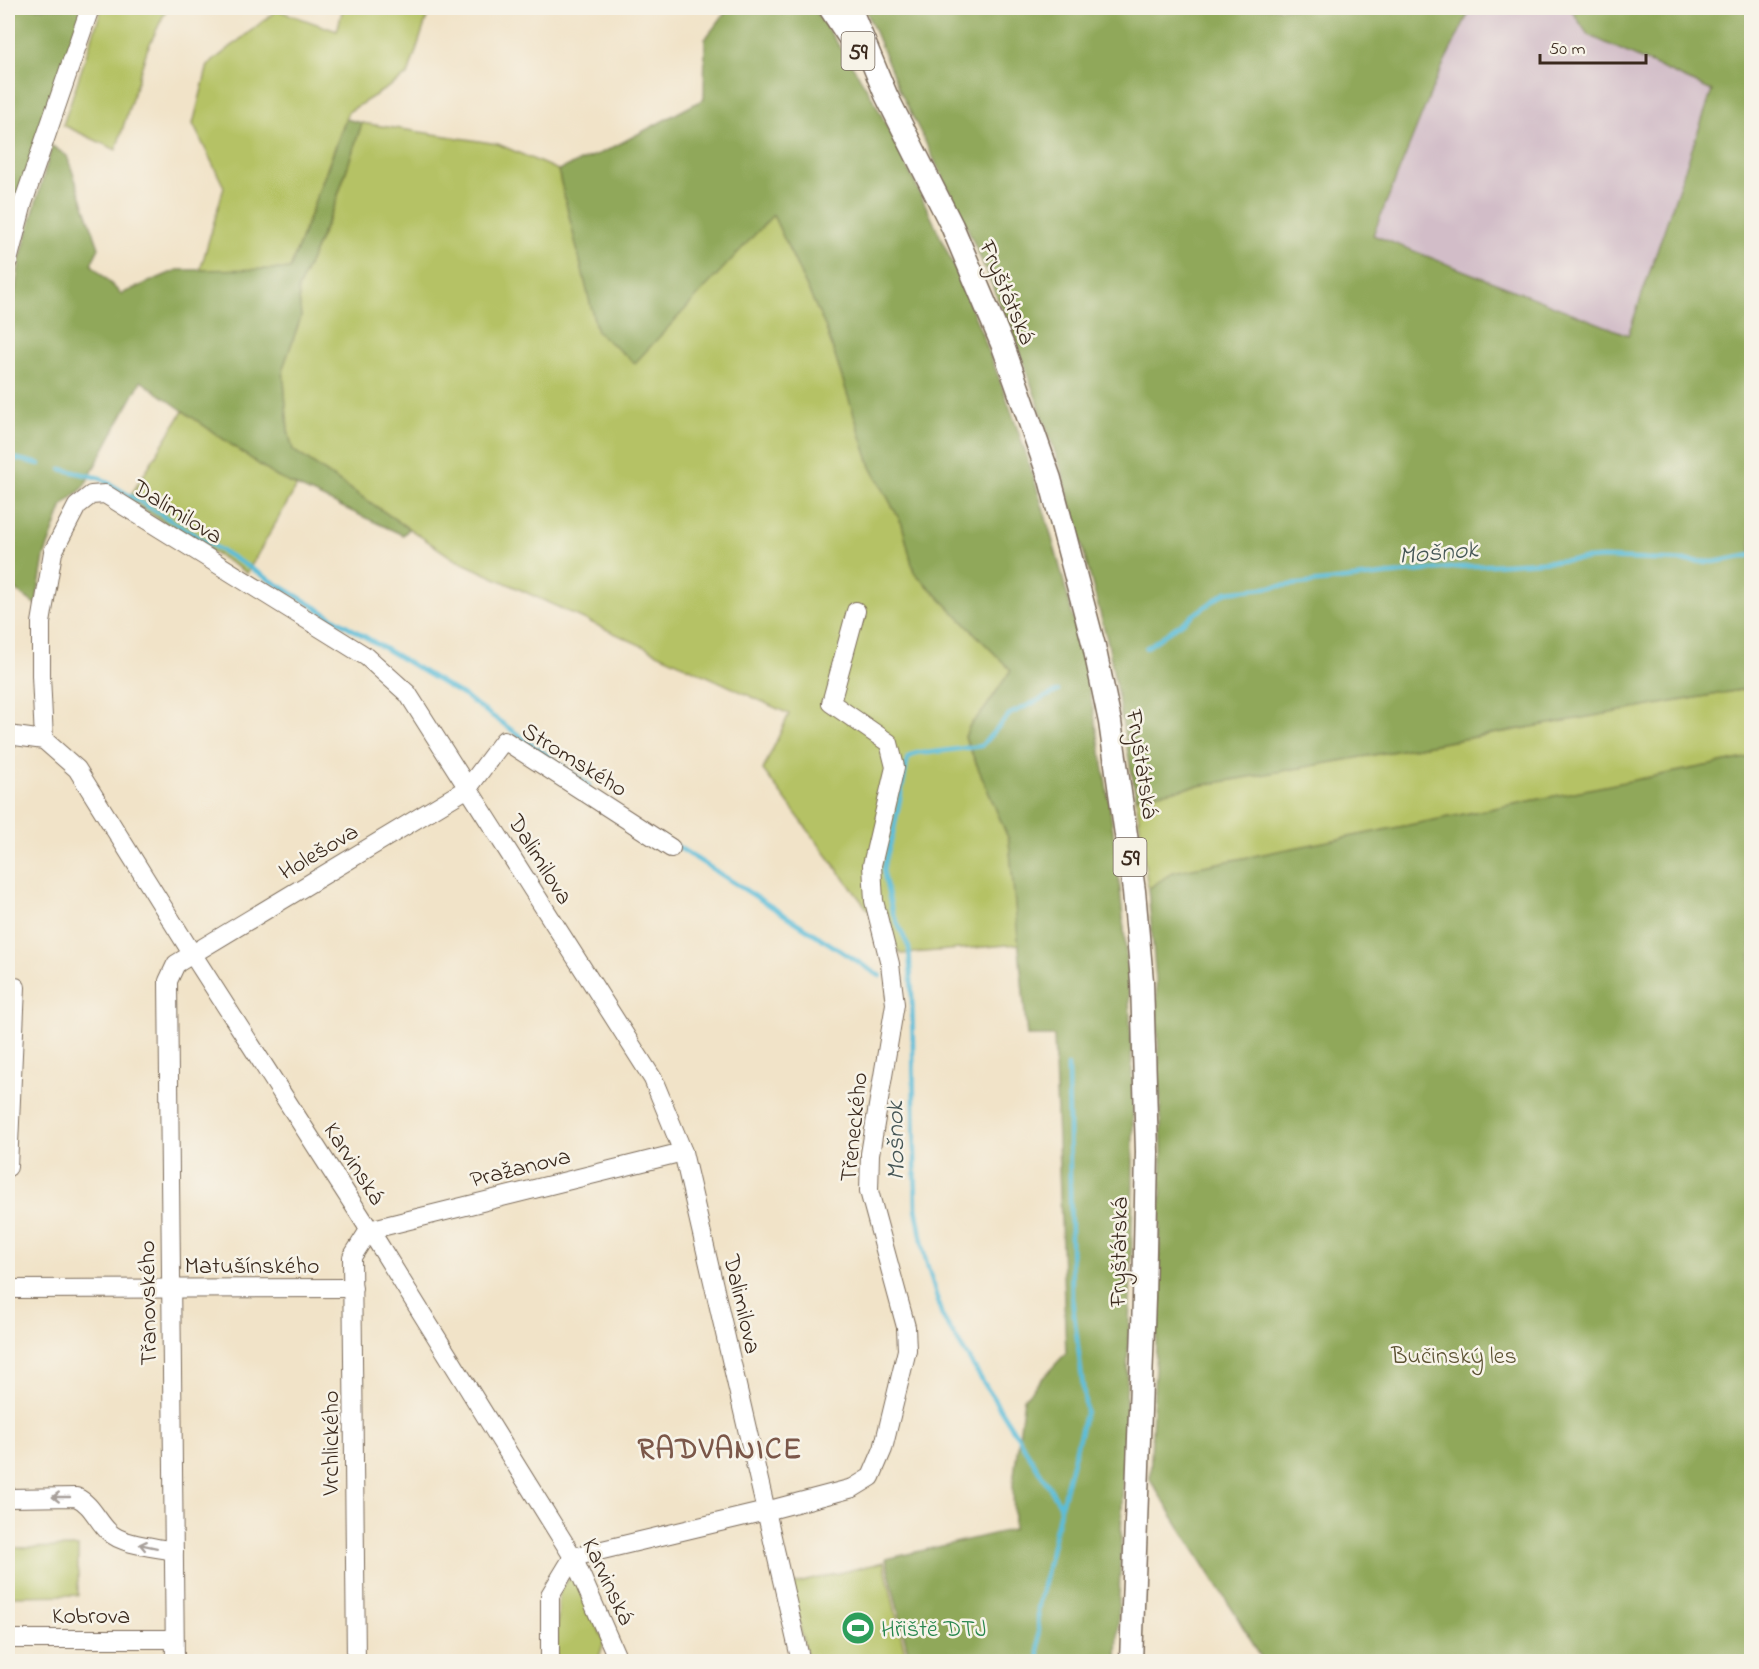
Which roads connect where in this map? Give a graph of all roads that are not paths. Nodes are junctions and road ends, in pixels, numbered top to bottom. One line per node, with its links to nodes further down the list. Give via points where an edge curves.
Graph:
1 (90, 8): 5 (street, via 23,202)
2 (830, 8): 4 (main road, Fryštátská / 59)
3 (850, 8): 4 (main road, Fryštátská / 59)
4 (886, 95): 30 (main road, Fryštátská / 59, via 952,226 998,335 1050,479 1110,722 1134,891 1142,981 1148,1152)
5 (8, 261)
6 (856, 611): 20 (street, Třeneckého, via 831,703 888,743 895,767 872,865 874,901 890,964 895,1004 870,1154 869,1191 906,1327 907,1350 883,1449 871,1477 853,1488)
7 (8, 735): 8 (street)
8 (44, 740): 9 (street, Dalimilova, via 42,623 53,552 76,506 91,495 105,494 367,657 408,694); 11 (street, Karvinská, via 77,769)
9 (468, 788): 10 (street, Stromského, via 504,740); 11 (street, Holešova); 13 (street, Dalimilova, via 653,1079)
10 (671, 848)
11 (193, 955): 15 (street, Karvinská); 18 (street, Třanovského, via 176,964 168,981)
12 (8, 987): 14 (street, via 16,987)
13 (683, 1152): 15 (street, Pražanova); 20 (street, Dalimilova)
14 (8, 1167)
15 (369, 1230): 16 (street, Vrchlického, via 352,1257); 22 (street, Karvinská)
16 (353, 1288): 18 (street, Matušínského); 26 (street, Vrchlického)
17 (8, 1289): 18 (street, Matušínského)
18 (171, 1289): 21 (street, Třanovského)
19 (8, 1498): 21 (street, one-way to 19, via 122,1540 110,1533 85,1501 76,1497)
20 (766, 1511): 22 (street, Třeneckého); 29 (street, Dalimilova)
21 (174, 1551): 24 (street, Třanovského)
22 (573, 1557): 27 (street, via 550,1595); 28 (street, Karvinská)
23 (8, 1639): 24 (street, Kobrova)
24 (174, 1639): 25 (street, Třanovského)
25 (175, 1662)
26 (356, 1662)
27 (550, 1662)
28 (619, 1662)
29 (801, 1662)
30 (1131, 1662)

